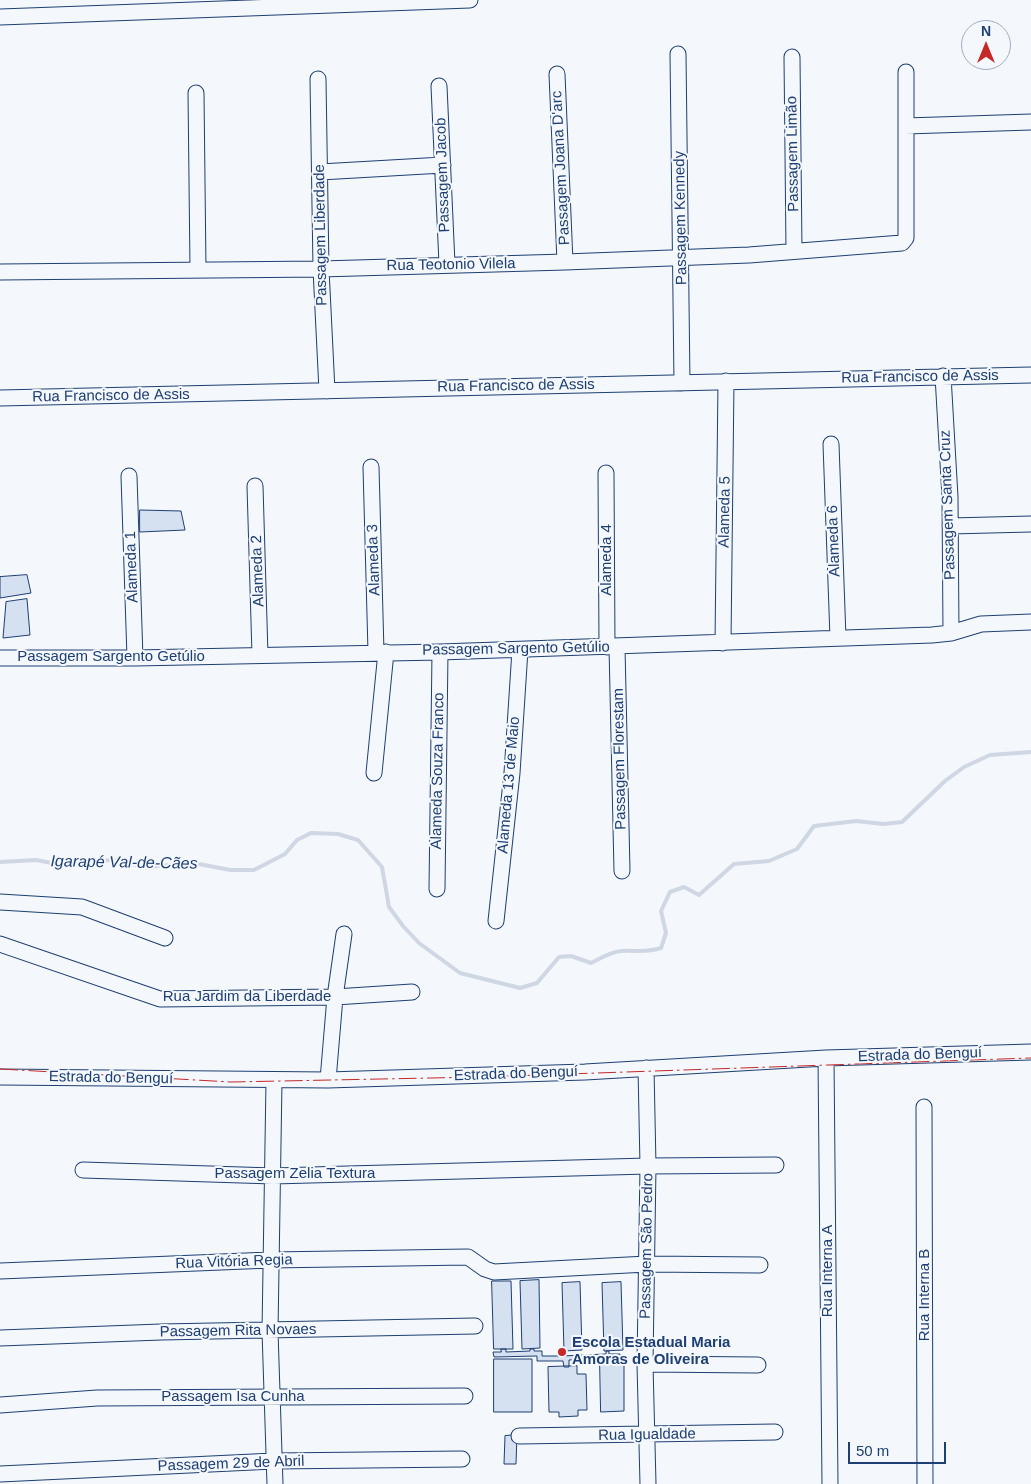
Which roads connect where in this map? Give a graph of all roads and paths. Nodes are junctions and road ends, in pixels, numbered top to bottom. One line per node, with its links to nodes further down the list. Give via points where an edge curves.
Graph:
1 (470, 0): 2 (street)
2 (263, 3): 3 (street)
3 (0, 17)
4 (678, 54): 16 (street, Passagem Kennedy)
5 (792, 57): 15 (street, Passagem Limão)
6 (906, 72): 12 (street)
7 (557, 74): 17 (street, Passagem Joana D'arc)
8 (318, 79): 14 (street, Passagem Liberdade)
9 (439, 86): 13 (street, Passagem Jacob)
10 (196, 93): 19 (street)
11 (1031, 122): 12 (street)
12 (906, 126): 15 (street, Rua Teotonio Vilela, via 906,238 902,243)
13 (442, 165): 14 (street); 18 (street, Passagem Jacob)
14 (320, 172): 20 (street, Passagem Liberdade)
15 (794, 251): 16 (street, Rua Teotonio Vilela)
16 (682, 257): 17 (street, Rua Teotonio Vilela); 24 (street, Passagem Kennedy)
17 (565, 262): 18 (street, Rua Teotonio Vilela)
18 (447, 264): 20 (street, Rua Teotonio Vilela)
19 (198, 269): 20 (street, Rua Teotonio Vilela); 21 (street, Rua Teotonio Vilela)
20 (321, 269): 26 (street, Passagem Liberdade)
21 (0, 272)
22 (1031, 374): 23 (street, Rua Francisco de Assis)
23 (943, 376): 25 (street, Rua Francisco de Assis); 34 (street, Passagem Santa Cruz)
24 (682, 382): 25 (street, Rua Francisco de Assis); 26 (street, Rua Francisco de Assis)
25 (726, 382): 38 (street, Alameda 5)
26 (327, 391): 27 (street, Rua Francisco de Assis)
27 (0, 398)
28 (831, 444): 37 (street, Alameda 6)
29 (371, 467): 41 (street, Alameda 3)
30 (606, 473): 39 (street, Alameda 4)
31 (129, 476): 45 (street, Alameda 1)
32 (255, 486): 43 (street, Alameda 2)
33 (1031, 524): 34 (street)
34 (950, 526): 36 (street, Passagem Santa Cruz)
35 (1031, 622): 36 (street, Passagem Sargento Getúlio, via 981,624)
36 (951, 633): 37 (street, Passagem Sargento Getúlio)
37 (838, 638): 38 (street, Passagem Sargento Getúlio)
38 (724, 643): 39 (street, Passagem Sargento Getúlio)
39 (612, 647): 40 (street, Passagem Sargento Getúlio); 47 (street, Passagem Florestam)
40 (520, 650): 42 (street, Passagem Sargento Getúlio); 50 (street, Alameda 13 de Maio, via 512,773)
41 (381, 652): 42 (street, Passagem Sargento Getúlio); 43 (street, Passagem Sargento Getúlio); 46 (street, Alameda 3)
42 (440, 652): 48 (street, Alameda Souza Franco)
43 (260, 655): 45 (street, Passagem Sargento Getúlio)
44 (0, 658): 45 (street, Passagem Sargento Getúlio)
45 (135, 658)
46 (374, 773)
47 (622, 871)
48 (437, 889)
49 (0, 902): 52 (street, via 82,907)
50 (496, 921)
51 (344, 934): 55 (street)
52 (165, 938)
53 (0, 944): 55 (street, Rua Jardim da Liberdade, via 160,1000)
54 (412, 992): 55 (street, Rua Jardim da Liberdade)
55 (335, 997): 61 (street)
56 (1031, 1052): 57 (street, Estrada do Benguí)
57 (826, 1058): 58 (street, Estrada do Benguí); 87 (street, Rua Interna A)
58 (646, 1068): 61 (street, Estrada do Benguí); 63 (street, Passagem São Pedro)
59 (0, 1077): 60 (street, Estrada do Benguí)
60 (274, 1080): 61 (street, Estrada do Benguí); 66 (street)
61 (328, 1080)
62 (924, 1107): 88 (street, Rua Interna B)
63 (648, 1166): 64 (street, Passagem Zelia Textura); 66 (street, Passagem Zelia Textura); 68 (street, Passagem São Pedro)
64 (776, 1166)
65 (83, 1170): 66 (street, Passagem Zelia Textura)
66 (273, 1176): 67 (street)
67 (270, 1260): 68 (street, Rua Vitória Regia, via 468,1257 485,1270 494,1272); 70 (street, Rua Vitória Regia); 72 (street)
68 (647, 1264): 69 (street); 74 (street, Passagem São Pedro)
69 (760, 1265)
70 (0, 1271)
71 (476, 1326): 72 (street, Passagem Rita Novaes)
72 (270, 1331): 73 (street, Passagem Rita Novaes); 77 (street)
73 (0, 1338)
74 (645, 1364): 75 (street); 80 (street, Passagem São Pedro)
75 (758, 1365)
76 (465, 1396): 77 (street, Passagem Isa Cunha)
77 (272, 1397): 78 (street, Passagem Isa Cunha, via 97,1398); 83 (street)
78 (0, 1405)
79 (775, 1432): 80 (street, Rua Igualdade)
80 (647, 1435): 81 (street, Rua Igualdade); 86 (street, Passagem São Pedro)
81 (519, 1436)
82 (462, 1459): 83 (street, Passagem 29 de Abril)
83 (274, 1461): 84 (street, Passagem 29 de Abril); 85 (street)
84 (0, 1474)
85 (275, 1484)
86 (648, 1484)
87 (830, 1484)
88 (925, 1484)

